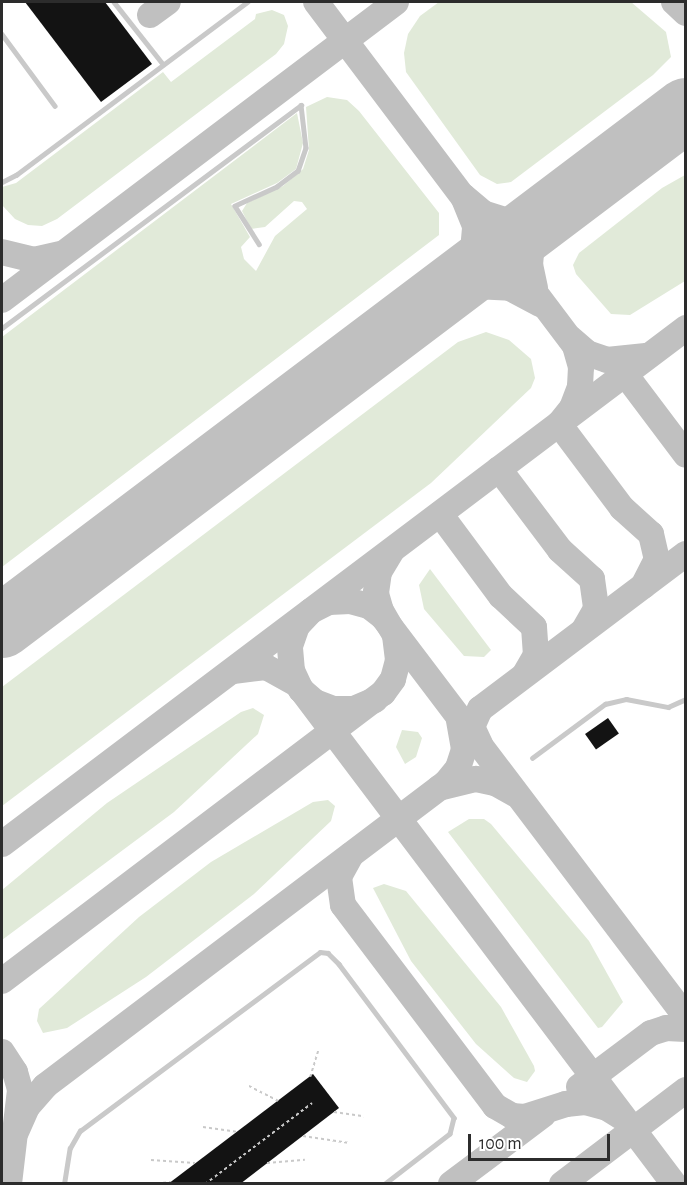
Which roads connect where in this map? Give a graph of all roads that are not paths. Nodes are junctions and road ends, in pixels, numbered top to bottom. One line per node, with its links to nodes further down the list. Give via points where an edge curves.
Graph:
1 (114, 2): 4 (lane)
2 (247, 2): 4 (lane)
3 (2, 34): 5 (lane)
4 (163, 64): 6 (lane)
5 (55, 106)
6 (2, 182)
7 (259, 244): 8 (lane, via 235,206 277,187 298,171 306,148 300,105)
8 (2, 328)
9 (686, 699): 10 (lane, via 668,707 626,699 604,704)
10 (532, 758)
11 (64, 1184): 12 (lane, via 70,1148 80,1131 311,955 323,952 339,964 455,1120 450,1134)
12 (385, 1184)

